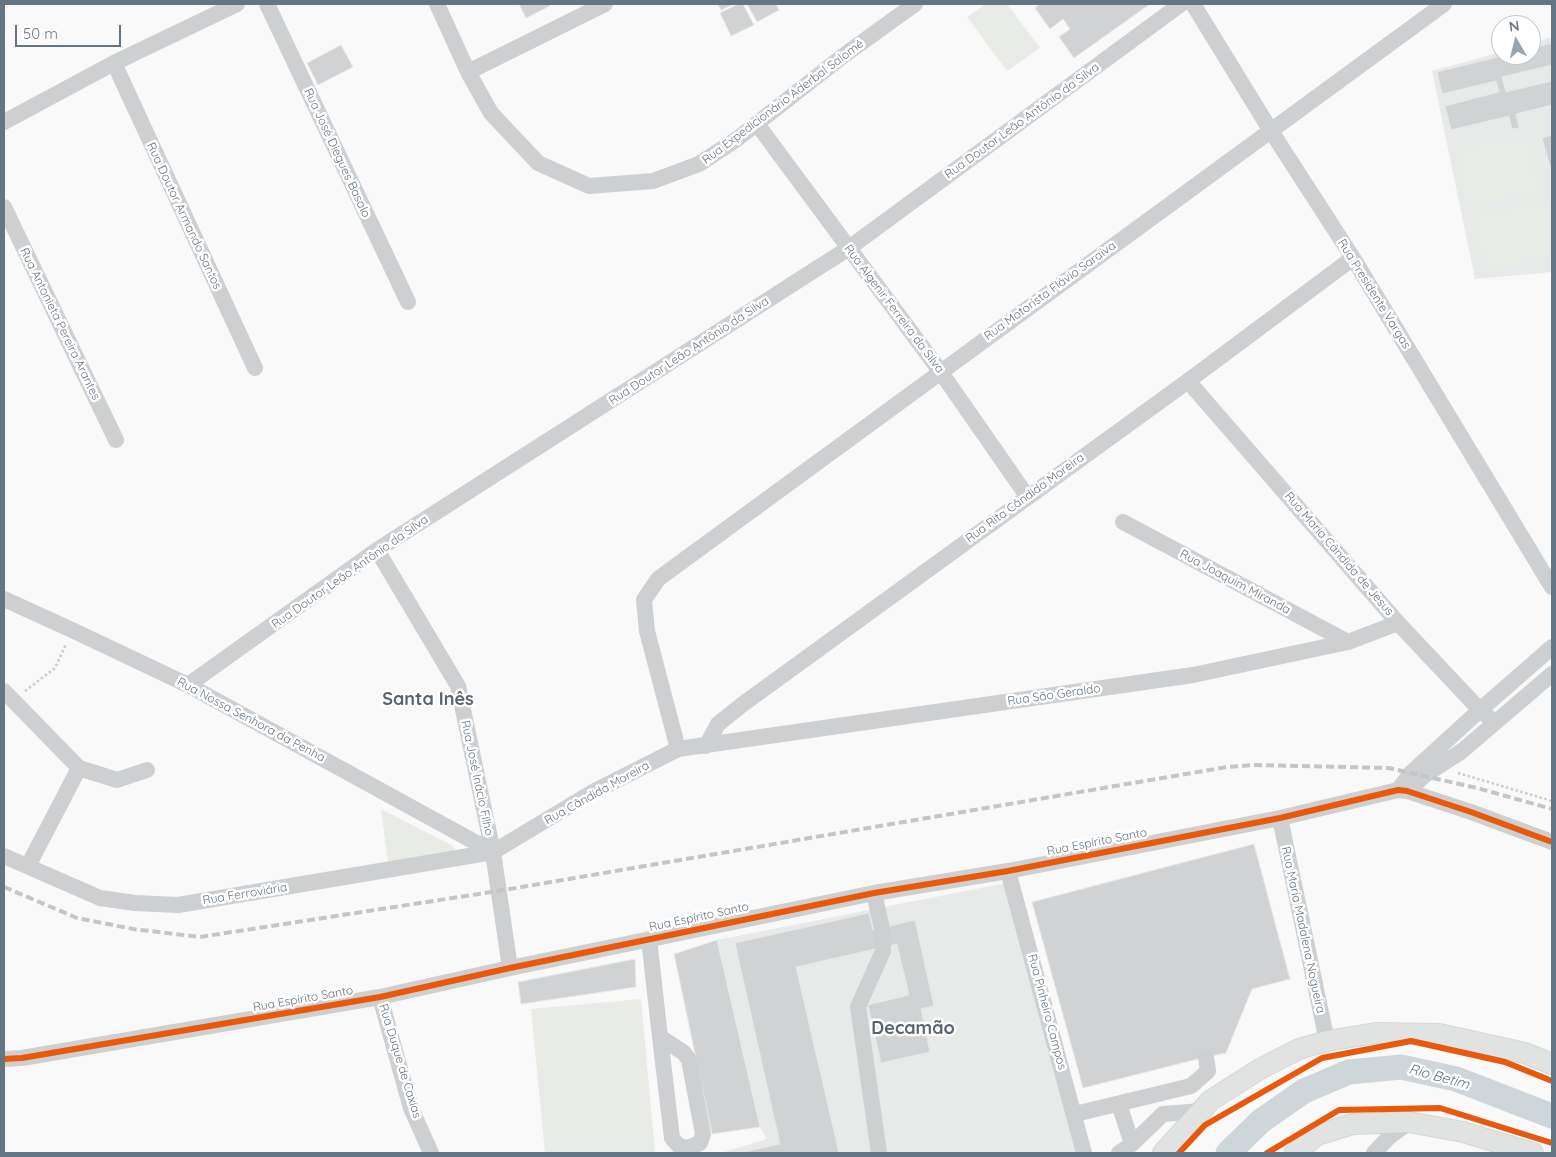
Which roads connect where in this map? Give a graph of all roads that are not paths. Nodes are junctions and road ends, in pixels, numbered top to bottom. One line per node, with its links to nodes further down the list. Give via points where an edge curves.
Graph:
1 (237, 4): 9 (street)
2 (267, 4): 17 (street, Rua José Diegues Basalo)
3 (437, 4): 10 (street, Rua Expedicionário Aderbal Salomé)
4 (605, 4): 10 (street)
5 (915, 4): 12 (street, Rua Expedicionário Aderbal Salomé)
6 (1181, 4): 15 (street, Rua Doutor Leão Antônio da Silva)
7 (1192, 4): 13 (street, Rua Presidente Vargas)
8 (1444, 4): 13 (street, Rua Motorista Flávio Saraiva)
9 (114, 63): 11 (street); 18 (street, Rua Doutor Armando Santos)
10 (468, 72): 12 (street, Rua Expedicionário Aderbal Salomé, via 491,114 538,163 589,186 653,181 699,164)
11 (4, 122)
12 (757, 124): 15 (street, Rua Algenir Ferreira da Silva)
13 (1271, 130): 16 (street, Rua Presidente Vargas); 19 (street, Rua Motorista Flávio Saraiva)
14 (4, 207): 21 (street, Rua Antonieta Pereira Arantes)
15 (849, 248): 19 (street, Rua Algenir Ferreira da Silva); 24 (street, Rua Doutor Leão Antônio da Silva)
16 (1353, 258): 20 (street, Rua Rita Cândida Moreira); 25 (street, Rua Presidente Vargas)
17 (408, 302)
18 (255, 368)
19 (940, 371): 22 (street, Rua Algenir Ferreira da Silva); 36 (street, Rua Motorista Flávio Saraiva, via 658,579 644,600 647,631)
20 (1188, 381): 22 (street, Rua Rita Cândida Moreira); 27 (street, Rua Maria Cândida de Jesus)
21 (116, 440)
22 (1027, 496): 35 (street, Rua Rita Cândida Moreira, via 743,704 718,724)
23 (1123, 522): 28 (street, Rua Joaquim Miranda)
24 (377, 550): 31 (street, Rua Doutor Leão Antônio da Silva); 42 (street, Rua José Inácio Filho, via 458,686)
25 (1552, 587)
26 (4, 600): 31 (street, Rua Nossa Senhora da Penha)
27 (1398, 623): 28 (street, Rua São Geraldo); 33 (street, Rua Maria Cândida de Jesus)
28 (1348, 642): 35 (street, Rua São Geraldo, via 1193,675)
29 (1552, 647): 33 (street)
30 (1552, 674): 34 (street)
31 (188, 685): 42 (street, Rua Nossa Senhora da Penha)
32 (9, 695): 37 (street)
33 (1480, 710): 34 (street, Rua Maria Cândida de Jesus); 39 (street, via 1411,773)
34 (1495, 723): 39 (street, via 1462,751)
35 (706, 746): 36 (street, Rua Cândida Moreira)
36 (678, 749): 42 (street, Rua Cândida Moreira, via 591,794)
37 (79, 768): 38 (street, via 117,780); 44 (street)
38 (147, 770)
39 (1402, 791): 40 (street, Rua Espírito Santo); 41 (street)
40 (1280, 818): 45 (street, Rua Espírito Santo); 51 (street, Rua Maria Madalena Nogueira)
41 (1552, 842)
42 (493, 852): 44 (street, Rua Ferroviária, via 178,905 100,898); 48 (street, Rua José Inácio Filho)
43 (4, 856): 44 (street, Rua Ferroviária)
44 (28, 866)
45 (1008, 871): 46 (street, Rua Espírito Santo); 57 (street, Rua Pinheiro Campos)
46 (874, 893): 47 (street, Rua Espírito Santo); 61 (street, via 883,933 883,951 858,1007)
47 (649, 939): 48 (street, Rua Espírito Santo); 50 (street)
48 (510, 968): 49 (street, Rua Espírito Santo)
49 (380, 997): 53 (street, Rua Espírito Santo); 60 (street, Rua Duque de Caxias, via 412,1108)
50 (660, 1037): 50 (street, via 672,1138 679,1146 688,1148 700,1143 703,1134 689,1060)
51 (1326, 1041): 54 (main road, via 1376,1033 1439,1034 1525,1053); 56 (main road, via 1298,1049 1260,1069 1211,1100)
52 (1206, 1057): 55 (street, via 1208,1071 1191,1086)
53 (4, 1059)
54 (1552, 1064)
55 (1119, 1104): 57 (street); 59 (street)
56 (1201, 1111): 59 (street, via 1163,1114); 63 (main road)
57 (1074, 1114): 62 (street, Rua Pinheiro Campos)
58 (1408, 1122): 64 (main road, via 1353,1124 1318,1135); 65 (street); 66 (main road, via 1463,1132)
59 (1126, 1148)
60 (431, 1153)
61 (879, 1153)
62 (1084, 1153)
63 (1163, 1153)
64 (1295, 1153)
65 (1374, 1153)
66 (1533, 1153)

